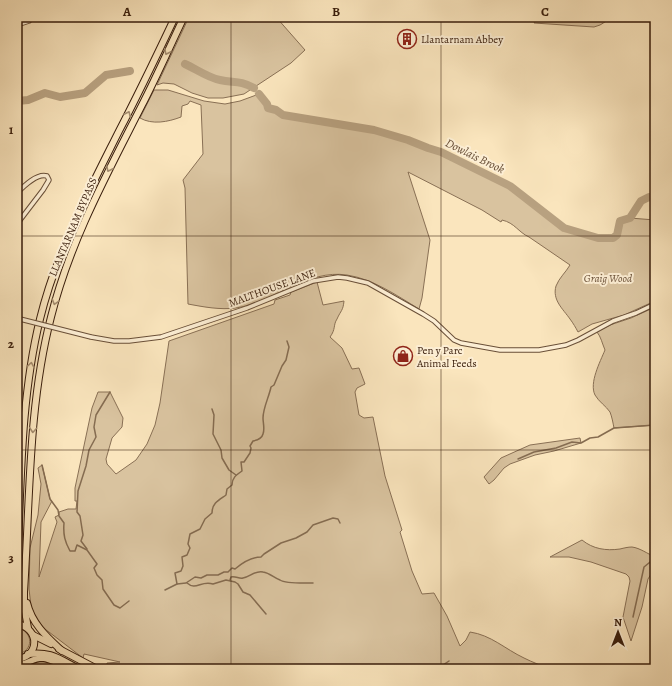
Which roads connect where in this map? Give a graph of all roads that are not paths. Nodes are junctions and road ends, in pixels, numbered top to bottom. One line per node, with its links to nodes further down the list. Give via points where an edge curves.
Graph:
1 (33, 17): 4 (street)
2 (175, 17): 9 (highway, LLANTARNAM BYPASS, one-way to 2, via 25,420 36,338 45,301 67,238)
3 (184, 17): 10 (highway, LLANTARNAM BYPASS, one-way to 10, via 90,208 51,315 35,409)
4 (17, 25)
5 (17, 193): 6 (street, via 41,176 47,176 49,180)
6 (17, 224)
7 (655, 304): 8 (street, MALTHOUSE LANE, bridge, via 636,314 613,321 566,345 539,350 500,350 461,343 454,340 434,321 368,283 338,277 313,281 247,308 161,337 114,341)
8 (18, 319)
9 (17, 571)
10 (24, 592): 12 (highway, LLANTARNAM BYPASS); 14 (highway, via 34,621)
11 (17, 624): 12 (highway)
12 (28, 628): 13 (highway)
13 (33, 635): 14 (highway); 15 (highway, via 34,645)
14 (62, 650): 20 (highway)
15 (28, 654): 16 (highway); 19 (highway, via 49,654)
16 (17, 659)
17 (17, 665): 18 (main road, via 34,659 47,659)
18 (73, 669)
19 (79, 669)
20 (97, 669)

